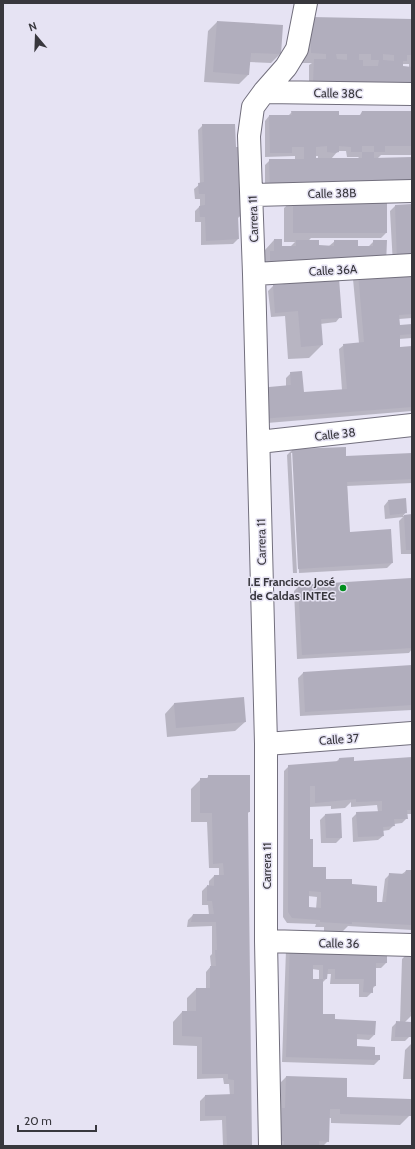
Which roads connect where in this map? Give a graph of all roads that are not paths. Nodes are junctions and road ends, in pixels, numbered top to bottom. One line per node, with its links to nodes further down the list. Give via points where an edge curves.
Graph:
1 (306, 3): 2 (street, Carrera 11, via 297,49 286,67)
2 (264, 92): 3 (street, Calle 38C); 5 (street, Carrera 11, via 253,108 249,136)
3 (412, 94)
4 (412, 191): 5 (street, Calle 38B)
5 (252, 195): 7 (street, Carrera 11)
6 (412, 265): 7 (street, Calle 36A)
7 (254, 274): 9 (street, Carrera 11)
8 (412, 425): 9 (street, Calle 38)
9 (258, 442): 11 (street, Carrera 11)
10 (412, 733): 11 (street, Calle 37)
11 (266, 744): 12 (street, Carrera 11)
12 (266, 941): 13 (street, Calle 36); 14 (street, Carrera 11)
13 (412, 944)
14 (270, 1146)

